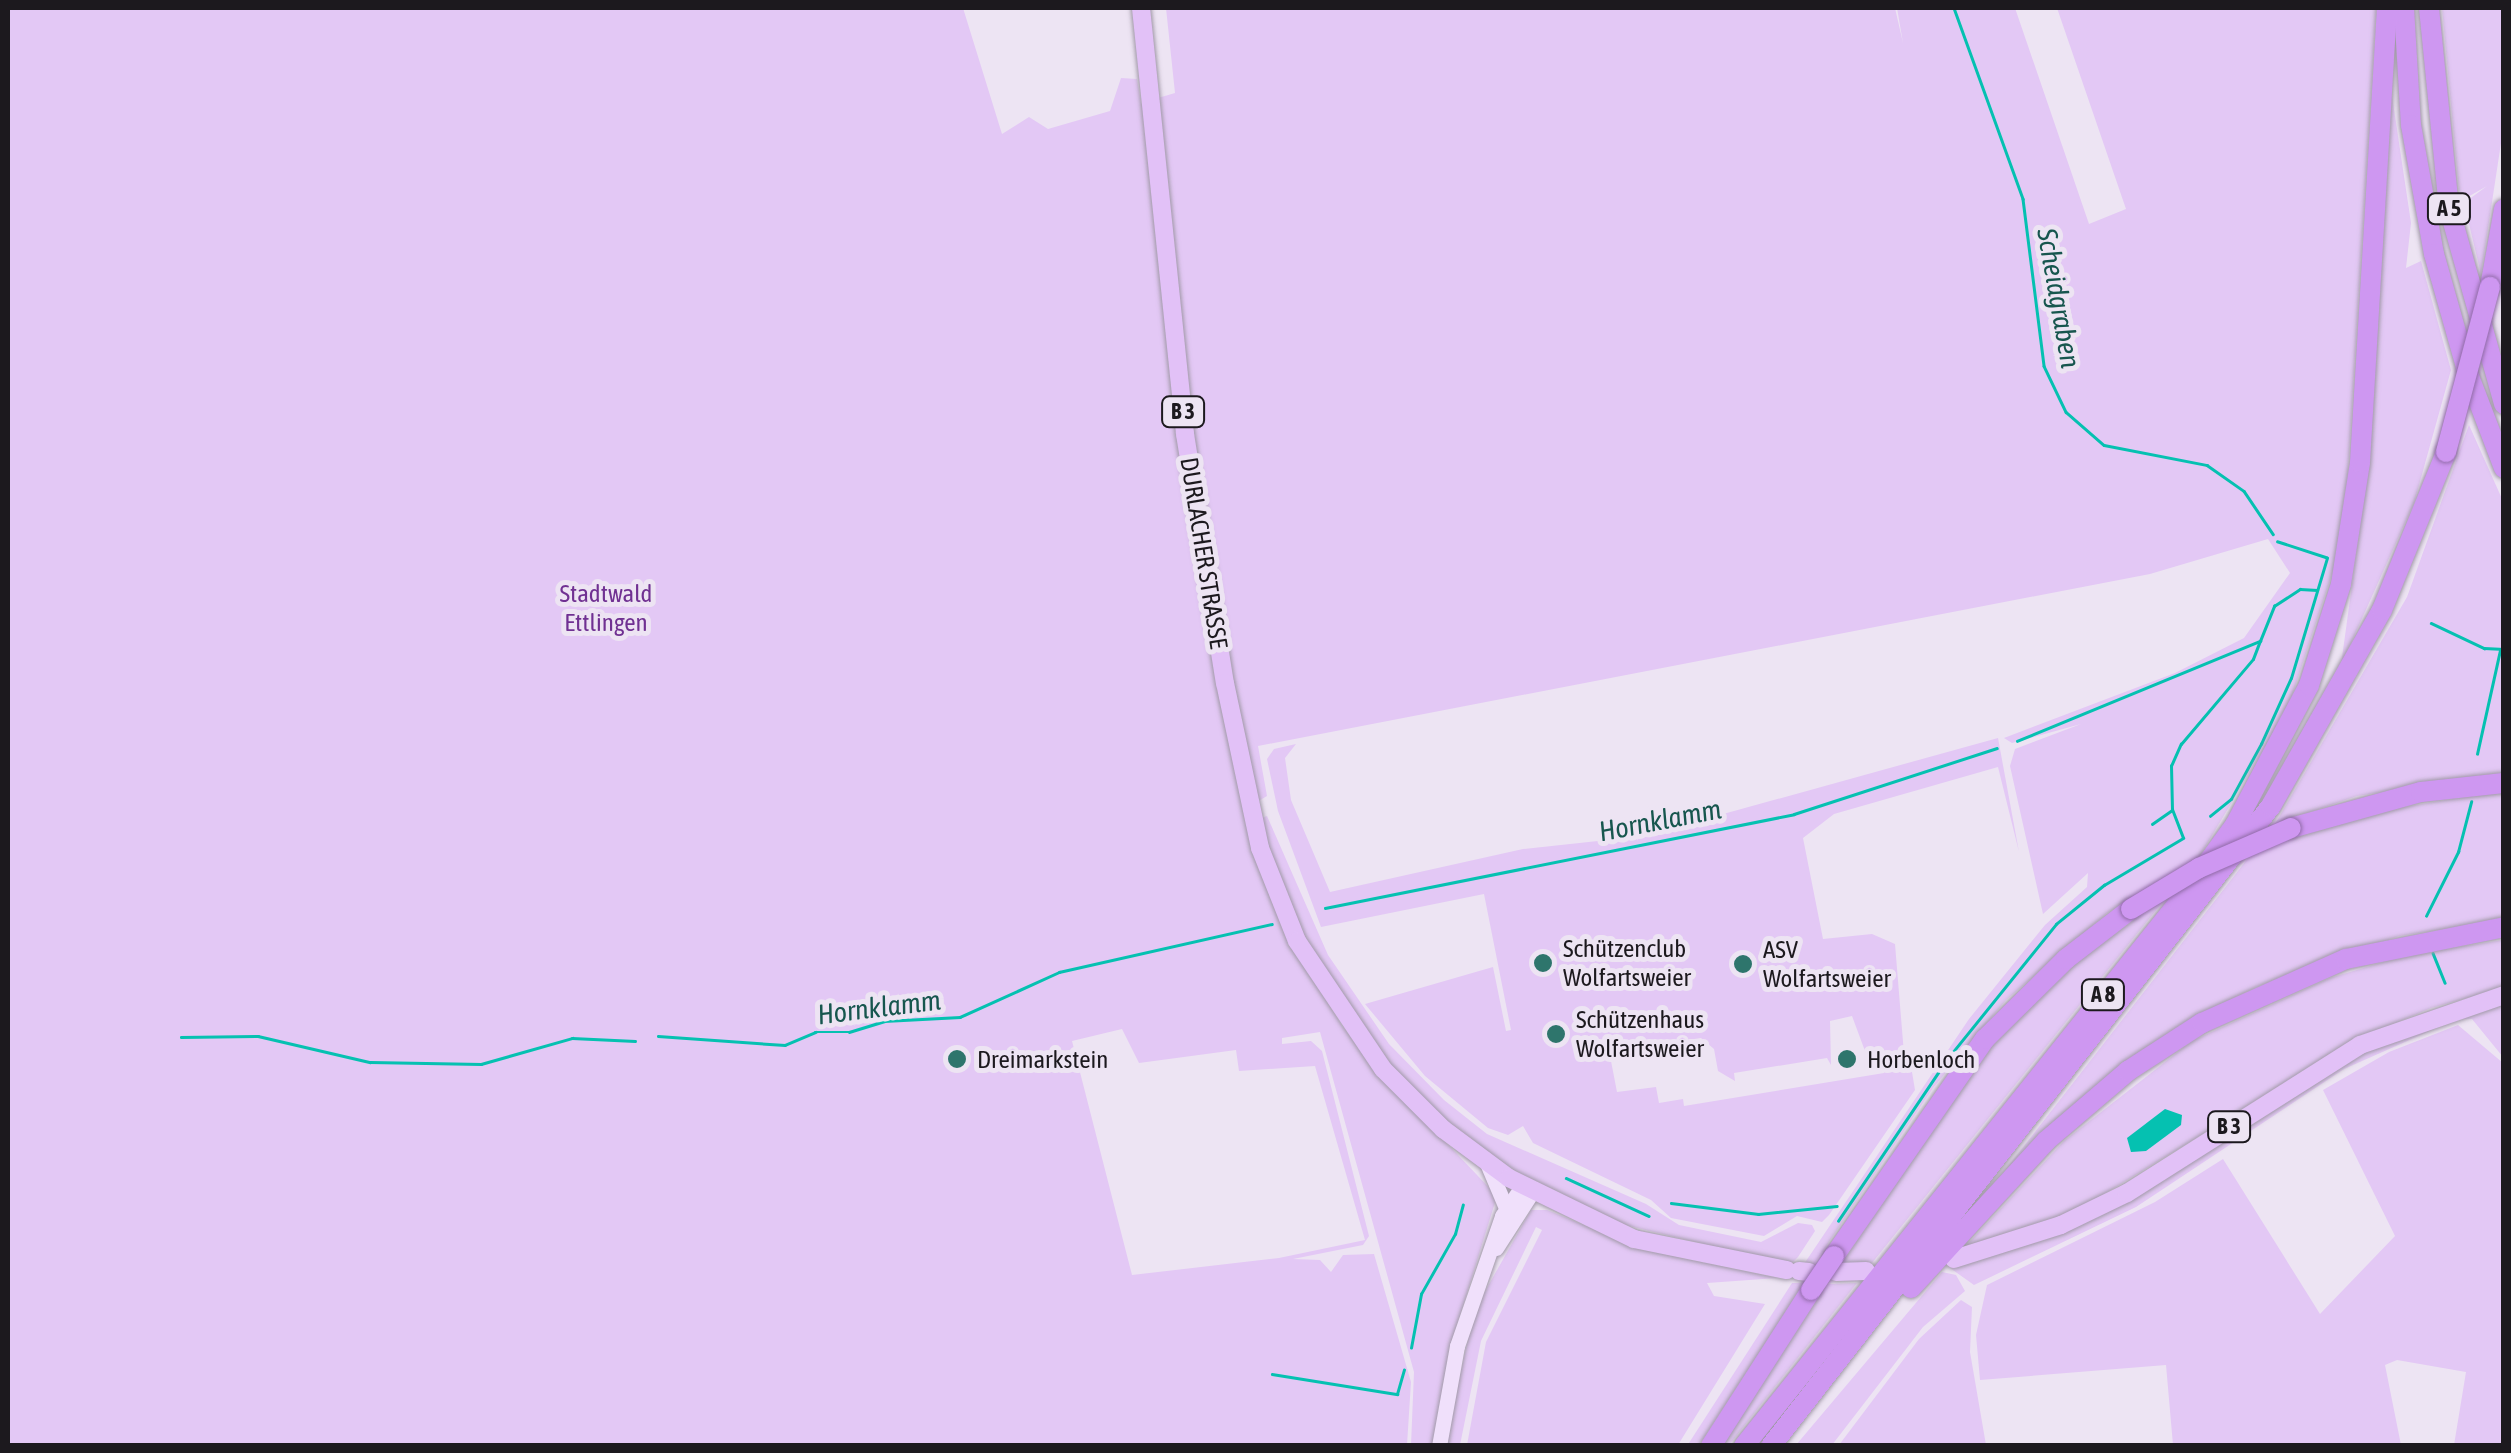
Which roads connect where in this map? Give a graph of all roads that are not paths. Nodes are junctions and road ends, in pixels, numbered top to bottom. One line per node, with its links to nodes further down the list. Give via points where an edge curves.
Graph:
1 (1141, 8): 11 (main road, DURLACHER STRASSE / B 3, via 1200,531 1251,814 1284,913 1320,982 1420,1108)
2 (2388, 8): 22 (highway, A 8, via 2360,462 2337,598 2303,699 2235,825 2178,902)
3 (2404, 8): 7 (highway, A 5, via 2412,126 2430,234 2466,371)
4 (2429, 8): 6 (highway, A 5, via 2448,208)
5 (2504, 209): 19 (highway, A 8, bridge, via 2446,452 2382,610 2272,806)
6 (2504, 404)
7 (2504, 468)
8 (2504, 783): 16 (highway, A 8, bridge, via 2392,798 2291,828 2199,868 2131,910 2066,959 1985,1040)
9 (2504, 927): 19 (highway, A 8, via 2428,938 2309,972 2166,1045 2046,1141)
10 (2504, 995): 15 (main road, B 3, via 2360,1045 2114,1200)
11 (1487, 1163): 12 (main road, B 3); 13 (main road)
12 (1527, 1189): 13 (main road); 14 (main road); 18 (main road, B 3, via 1654,1245)
13 (1506, 1208): 14 (main road)
14 (1490, 1255): 20 (main road, via 1452,1362)
15 (1954, 1259)
16 (1835, 1264): 17 (main road); 18 (highway, A 8, bridge)
17 (1866, 1272)
18 (1802, 1276): 21 (highway, A 8)
19 (1858, 1336): 23 (highway, A 8)
20 (1439, 1446)
21 (1711, 1446)
22 (1744, 1446)
23 (1770, 1446)

